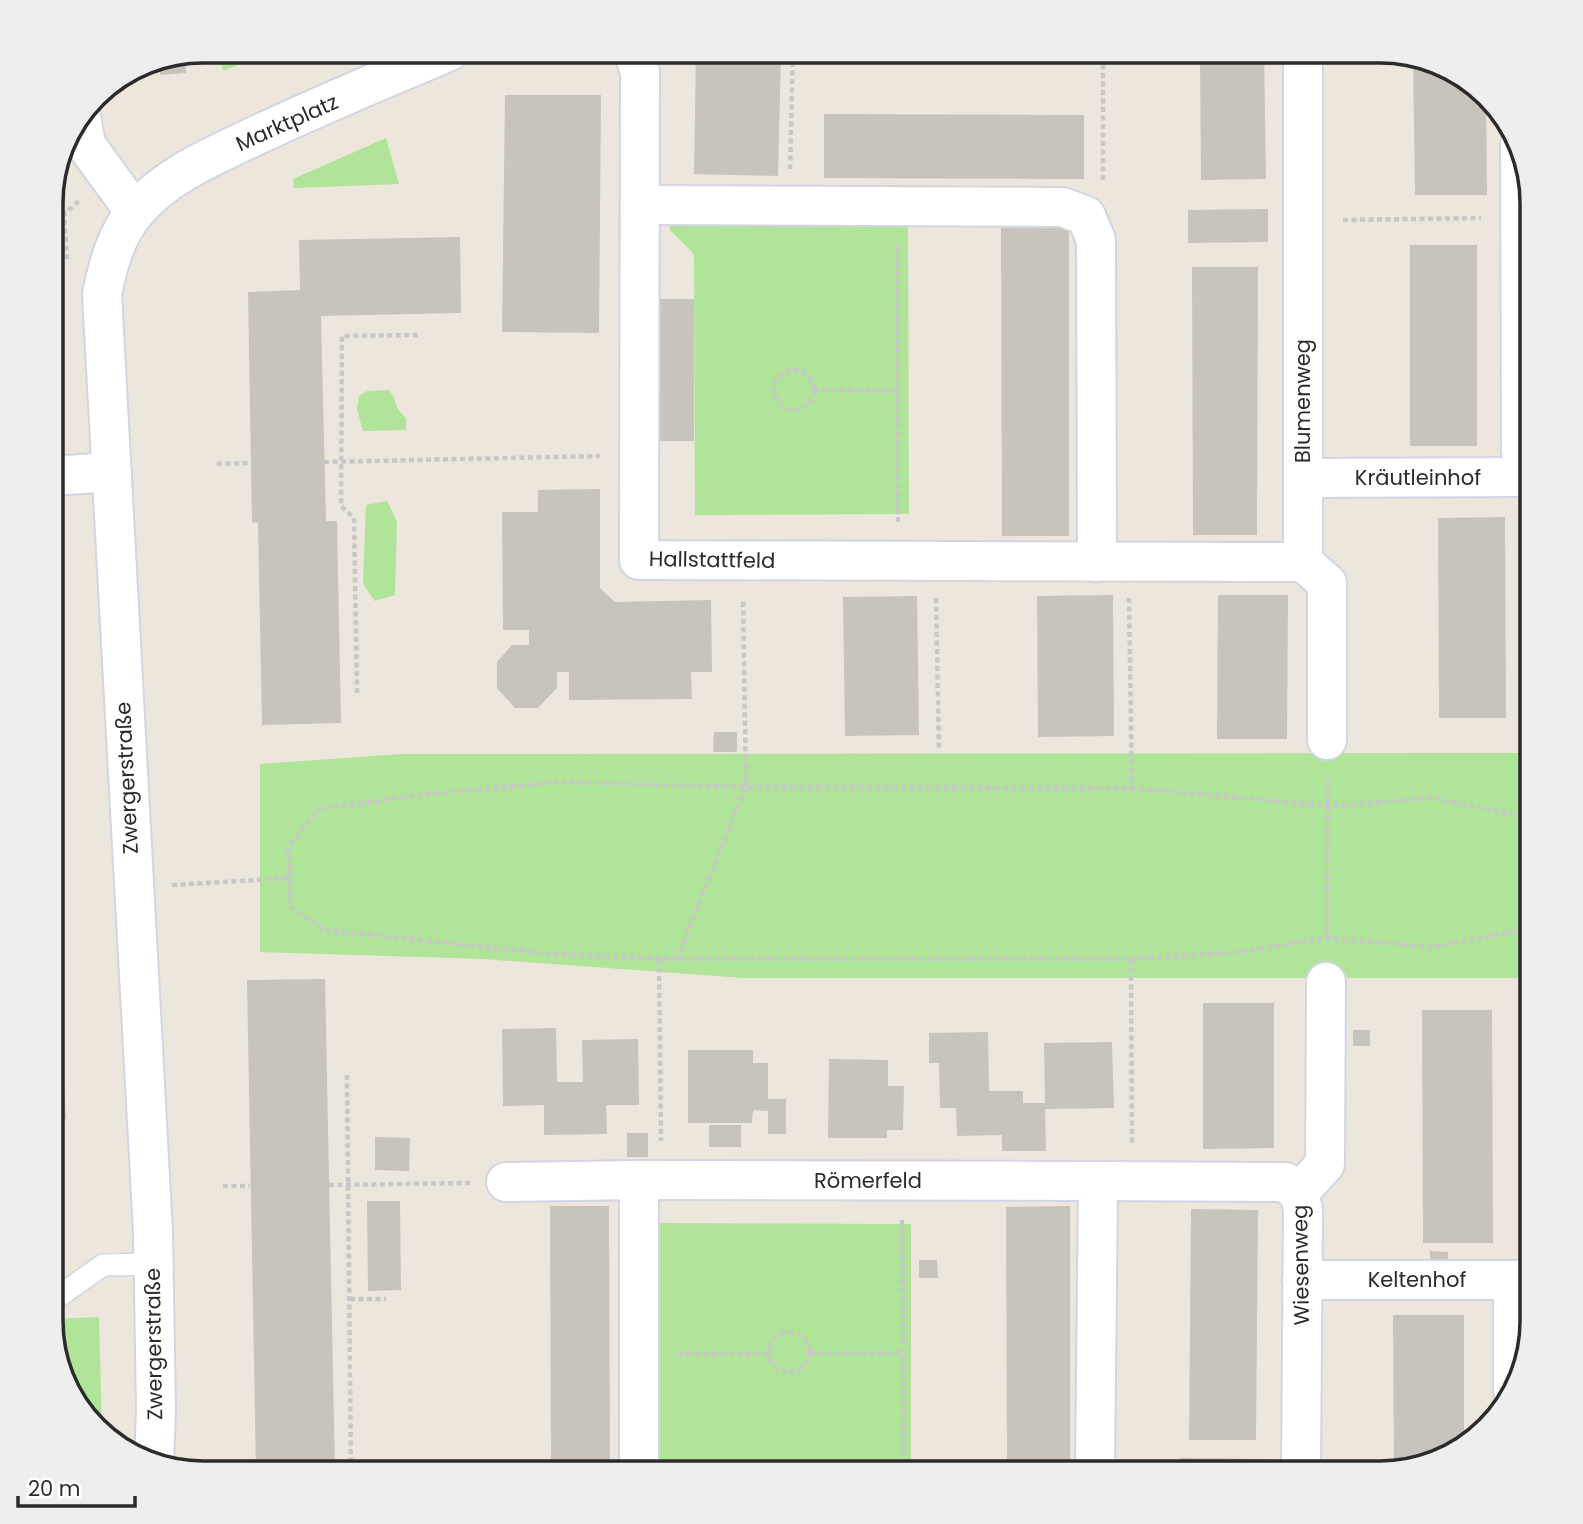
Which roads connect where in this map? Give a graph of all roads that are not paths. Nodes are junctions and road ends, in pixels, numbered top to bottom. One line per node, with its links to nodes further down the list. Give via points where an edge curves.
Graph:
1 (422, 63): 6 (street, Marktplatz, via 189,168)
2 (637, 63): 5 (street, Hallstattfeld)
3 (1303, 63): 10 (street, Blumenweg)
4 (84, 131): 6 (street, via 86,145)
5 (640, 205): 11 (street, via 1063,207 1086,216 1096,240); 11 (street, Hallstattfeld, via 639,560)
6 (135, 212): 7 (street, Zwergerstraße, via 108,265 102,294)
7 (112, 472): 8 (street); 19 (street, Zwergerstraße)
8 (63, 475)
9 (1520, 477): 10 (street, Kräutleinhof)
10 (1303, 478): 12 (street, Blumenweg)
11 (1113, 562): 12 (street, Hallstattfeld)
12 (1303, 562): 13 (street, via 1326,583)
13 (1327, 740)
14 (1326, 982): 18 (street, Wiesenweg, via 1325,1164)
15 (650, 1180): 16 (street, Römerfeld); 17 (street, Römerfeld); 26 (street, via 638,1354)
16 (1115, 1181): 18 (street, Römerfeld, via 1285,1182); 27 (street)
17 (506, 1182)
18 (1299, 1193): 20 (street, Wiesenweg)
19 (153, 1265): 22 (lane, via 103,1265); 25 (street, Zwergerstraße)
20 (1302, 1280): 21 (street, Keltenhof); 28 (street, Wiesenweg)
21 (1520, 1280)
22 (63, 1293)
23 (1520, 1305): 24 (street)
24 (1516, 1352)
25 (154, 1452)
26 (639, 1461)
27 (1096, 1461)
28 (1301, 1461)

